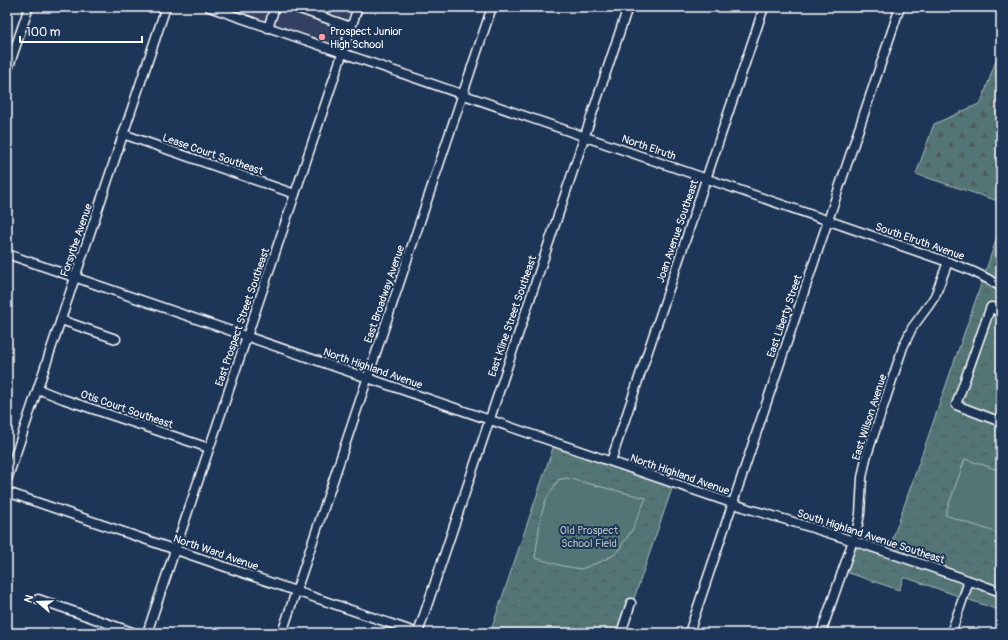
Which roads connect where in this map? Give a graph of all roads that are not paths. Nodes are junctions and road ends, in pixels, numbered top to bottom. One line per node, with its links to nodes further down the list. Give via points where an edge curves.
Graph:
1 (29, 7): 14 (street)
2 (166, 7): 16 (street, Forsythe Avenue)
3 (209, 7): 12 (street, North Elruth)
4 (275, 7): 12 (street)
5 (294, 7): 11 (street)
6 (358, 7): 11 (street, East Prospect Street Southeast)
7 (492, 7): 15 (street, East Broadway Avenue)
8 (628, 7): 17 (street, East Kline Street Southeast)
9 (764, 7): 18 (street, Joan Avenue Southeast)
10 (900, 7): 20 (street, East Liberty Street)
11 (351, 27): 13 (street, East Prospect Street Southeast)
12 (268, 28): 13 (street, North Elruth)
13 (342, 53): 15 (street, North Elruth); 19 (street, East Prospect Street Southeast)
14 (7, 72)
15 (462, 95): 17 (street, North Elruth); 29 (street, East Broadway Avenue)
16 (123, 134): 19 (street, Lease Court Southeast); 23 (street, Forsythe Avenue)
17 (584, 136): 18 (street, North Elruth); 31 (street, East Kline Street Southeast)
18 (706, 178): 20 (street, North Elruth); 34 (street, Joan Avenue Southeast)
19 (295, 194): 27 (street, East Prospect Street Southeast)
20 (828, 220): 22 (street, South Elruth Avenue); 37 (street, East Liberty Street)
21 (7, 254): 23 (street, North Highland Avenue)
22 (948, 262): 24 (street, South Elruth Avenue, via 973,271); 38 (street, East Wilson Avenue, via 935,296 912,328 903,347 866,458 860,514)
23 (75, 278): 26 (street, Forsythe Avenue); 27 (street, North Highland Avenue)
24 (1001, 287)
25 (1001, 315): 32 (street, via 991,307 956,406)
26 (61, 320): 28 (street); 30 (street, Forsythe Avenue)
27 (247, 337): 29 (street, North Highland Avenue); 33 (street, East Prospect Street Southeast)
28 (116, 339)
29 (367, 378): 31 (street, North Highland Avenue); 41 (street, East Broadway Avenue)
30 (38, 389): 33 (street, Otis Court Southeast); 35 (street, Forsythe Avenue)
31 (489, 420): 34 (street, North Highland Avenue); 48 (street, East Kline Street Southeast)
32 (1001, 422)
33 (210, 448): 39 (street, East Prospect Street Southeast)
34 (611, 461): 37 (street, North Highland Avenue)
35 (7, 480)
36 (7, 492): 39 (street, North Ward Avenue)
37 (733, 504): 38 (street, South Highland Avenue Southeast); 50 (street, East Liberty Street)
38 (853, 540): 40 (street, South Highland Avenue Southeast); 51 (street, East Wilson Avenue)
39 (175, 550): 41 (street, North Ward Avenue); 46 (street, East Prospect Street Southeast)
40 (969, 581): 42 (street, South Highland Avenue Southeast); 52 (street)
41 (296, 591): 47 (street, East Broadway Avenue); 48 (street, North Ward Avenue)
42 (1001, 592)
43 (38, 599): 45 (street)
44 (631, 603): 49 (street)
45 (135, 633)
46 (146, 633)
47 (282, 633)
48 (418, 633)
49 (621, 633)
50 (689, 633)
51 (821, 633)
52 (951, 633)

